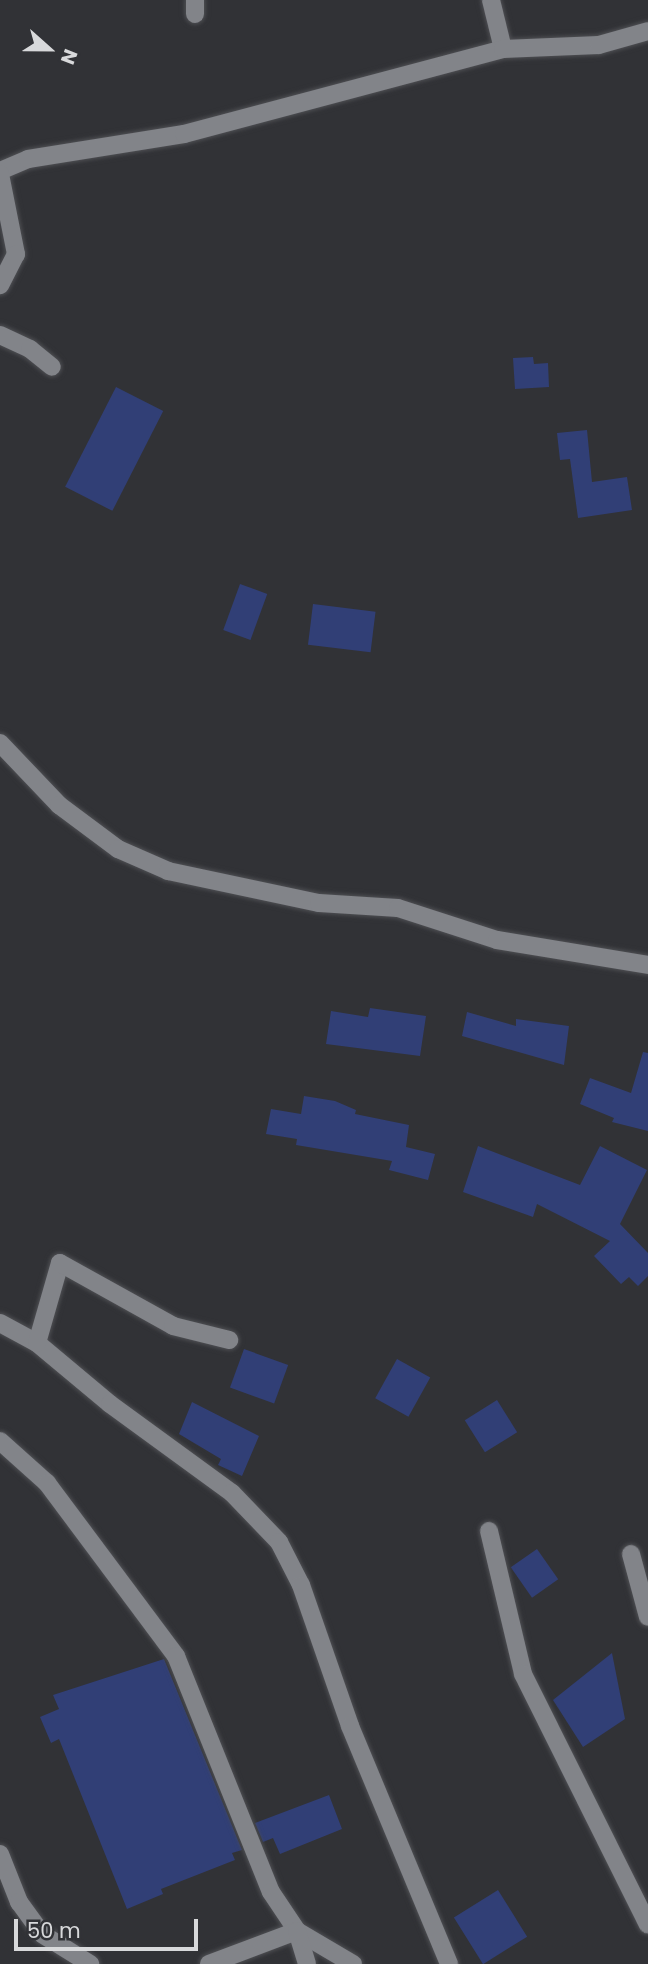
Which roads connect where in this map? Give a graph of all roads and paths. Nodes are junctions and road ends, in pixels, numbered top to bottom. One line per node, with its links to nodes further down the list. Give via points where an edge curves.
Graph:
1 (491, 0): 3 (street)
2 (648, 31): 3 (street, via 599,45)
3 (503, 49): 4 (street, via 184,134 28,159)
4 (0, 172): 5 (street, via 16,254)
5 (0, 285)
6 (0, 335): 7 (street, via 30,349)
7 (52, 367)
8 (0, 743): 9 (street, via 59,805 118,849 169,871 319,903 397,908 497,940)
9 (648, 965)
10 (0, 1323): 12 (street)
11 (229, 1340): 12 (street, via 173,1326 60,1263)
12 (37, 1343): 24 (street, via 110,1404 232,1493 279,1542 301,1585 350,1726)
13 (0, 1441): 19 (street, via 47,1483 176,1656 271,1892)
14 (489, 1531): 18 (street, via 523,1674)
15 (631, 1555): 16 (street)
16 (648, 1617)
17 (0, 1854): 20 (street, via 19,1902 41,1934)
18 (648, 1925)
19 (297, 1931): 21 (street); 22 (street); 23 (street)
20 (90, 1964)
21 (209, 1964)
22 (307, 1964)
23 (353, 1964)
24 (449, 1964)

